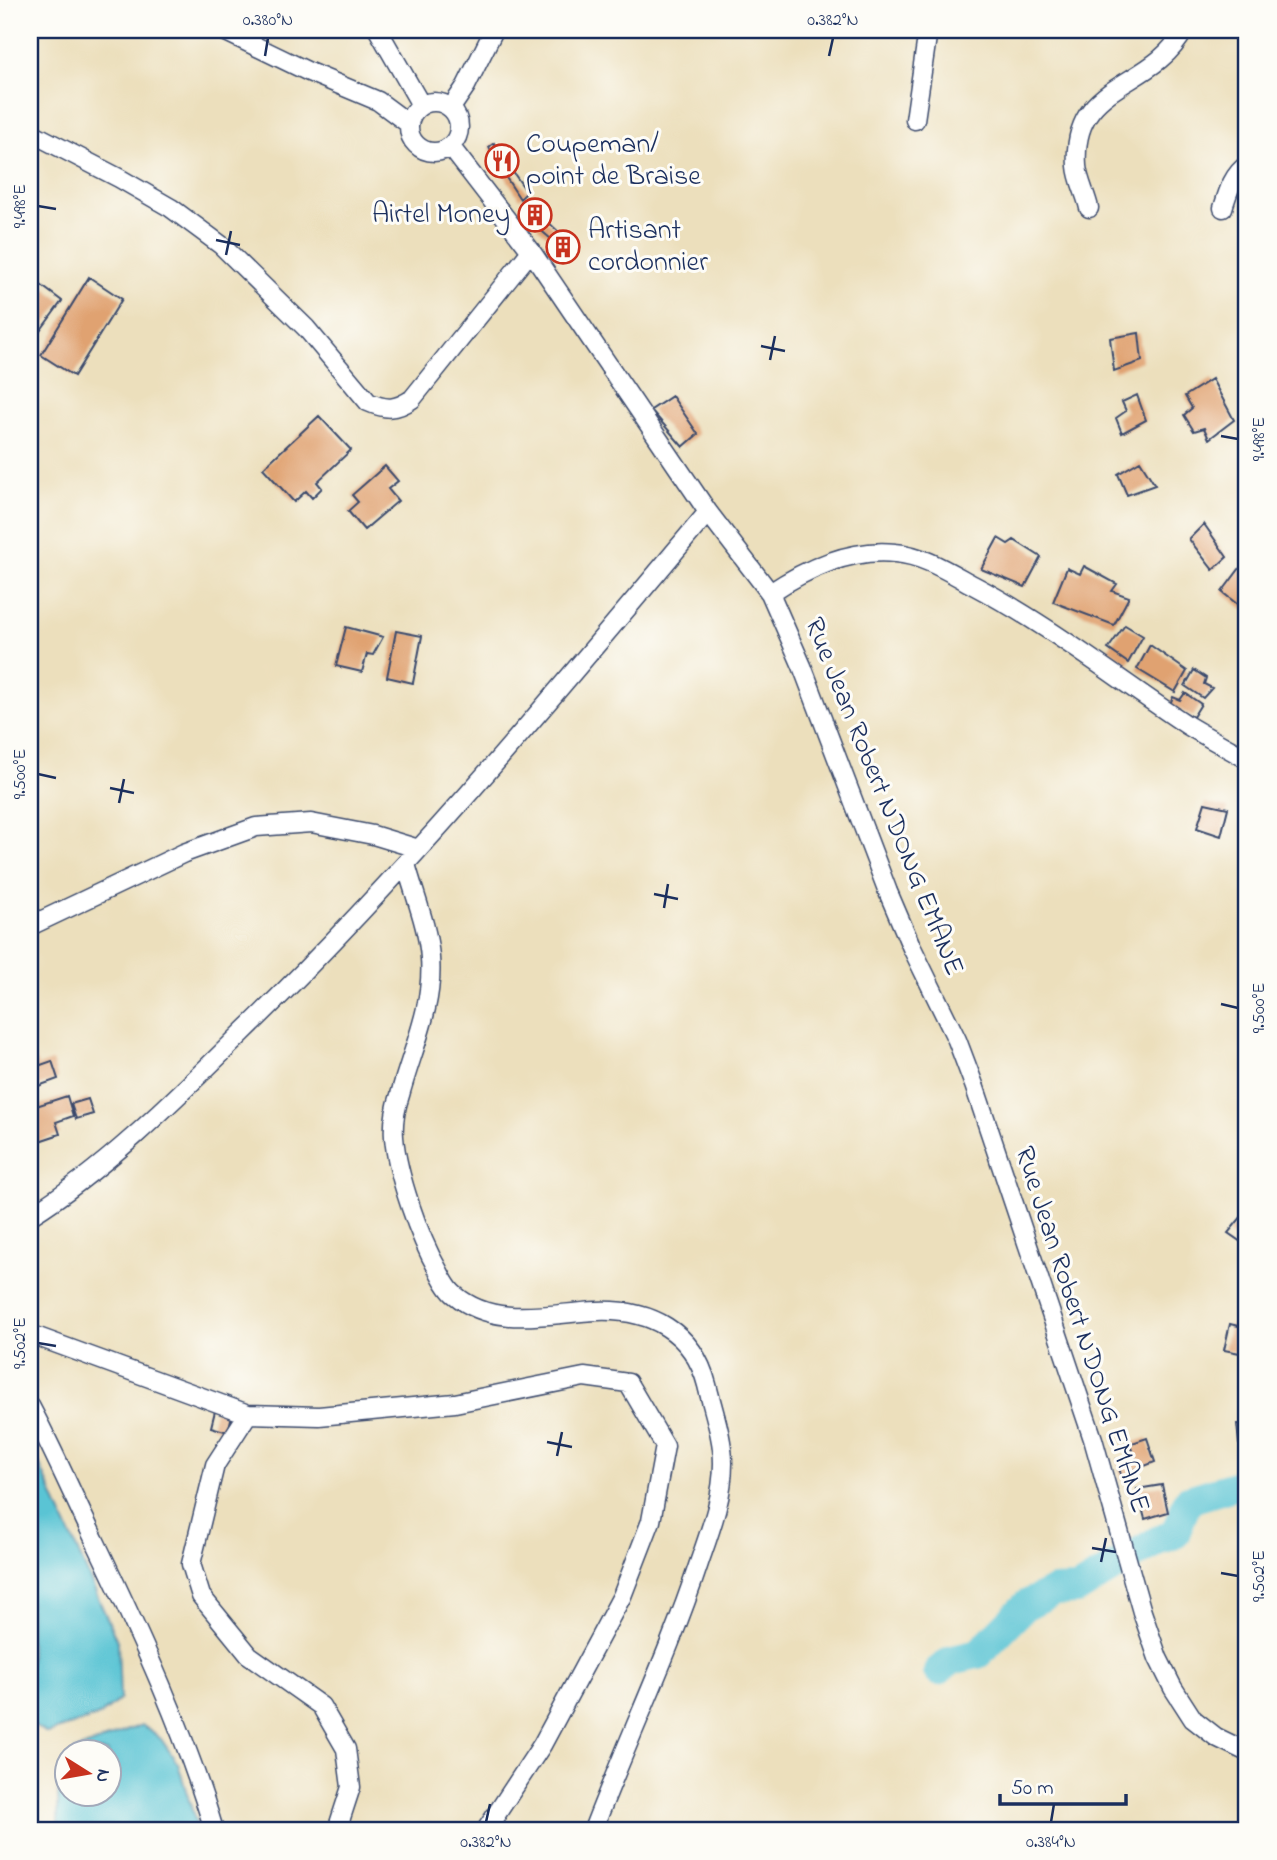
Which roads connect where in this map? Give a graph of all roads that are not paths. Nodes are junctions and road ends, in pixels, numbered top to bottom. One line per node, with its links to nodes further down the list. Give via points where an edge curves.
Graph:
1 (222, 30): 9 (street, via 378,101)
2 (378, 30): 6 (street)
3 (494, 30): 7 (street)
4 (928, 30): 8 (street)
5 (1184, 30): 13 (street, via 1177,44 1107,95 1080,126 1077,170)
6 (421, 105): 7 (street, via 436,102); 9 (street)
7 (451, 108): 11 (street, via 459,132)
8 (915, 120)
9 (408, 124): 11 (street, via 419,148 432,153)
10 (30, 132): 15 (street, via 119,177 221,245 306,328 368,402 382,409 399,408 412,399)
11 (450, 146): 15 (street, Rue Jean Robert NDONG EMANE)
12 (1247, 165): 14 (street, via 1233,181)
13 (1089, 208)
14 (1223, 208)
15 (531, 251): 16 (street, Rue Jean Robert NDONG EMANE)
16 (708, 512): 17 (street, Rue Jean Robert NDONG EMANE); 19 (street)
17 (770, 593): 18 (street, via 810,570 862,554 892,552 921,559 1009,604 1188,726); 26 (street, Rue Jean Robert NDONG EMANE, via 888,892 974,1085 1093,1439 1158,1658 1193,1719)
18 (1247, 759)
19 (419, 849): 20 (street); 21 (street, via 311,823 256,827 184,853)
20 (406, 864): 22 (street, via 306,971 180,1094 89,1176); 30 (street, via 430,958 429,987 420,1034 399,1098 394,1135 405,1184 437,1269 453,1295 502,1315 624,1311 653,1318 682,1339 702,1365 718,1429 723,1460 716,1512 677,1628)
21 (30, 926)
22 (30, 1216)
23 (30, 1334): 25 (street)
24 (30, 1406): 27 (street, via 164,1692)
25 (248, 1414): 28 (street, via 215,1465 191,1564 201,1596 249,1655 321,1706 346,1749 351,1787); 29 (street, via 319,1416 455,1403 584,1377 628,1383 665,1446 651,1521 622,1596 542,1745)
26 (1247, 1752)
27 (214, 1830)
28 (337, 1830)
29 (486, 1830)
30 (593, 1830)

